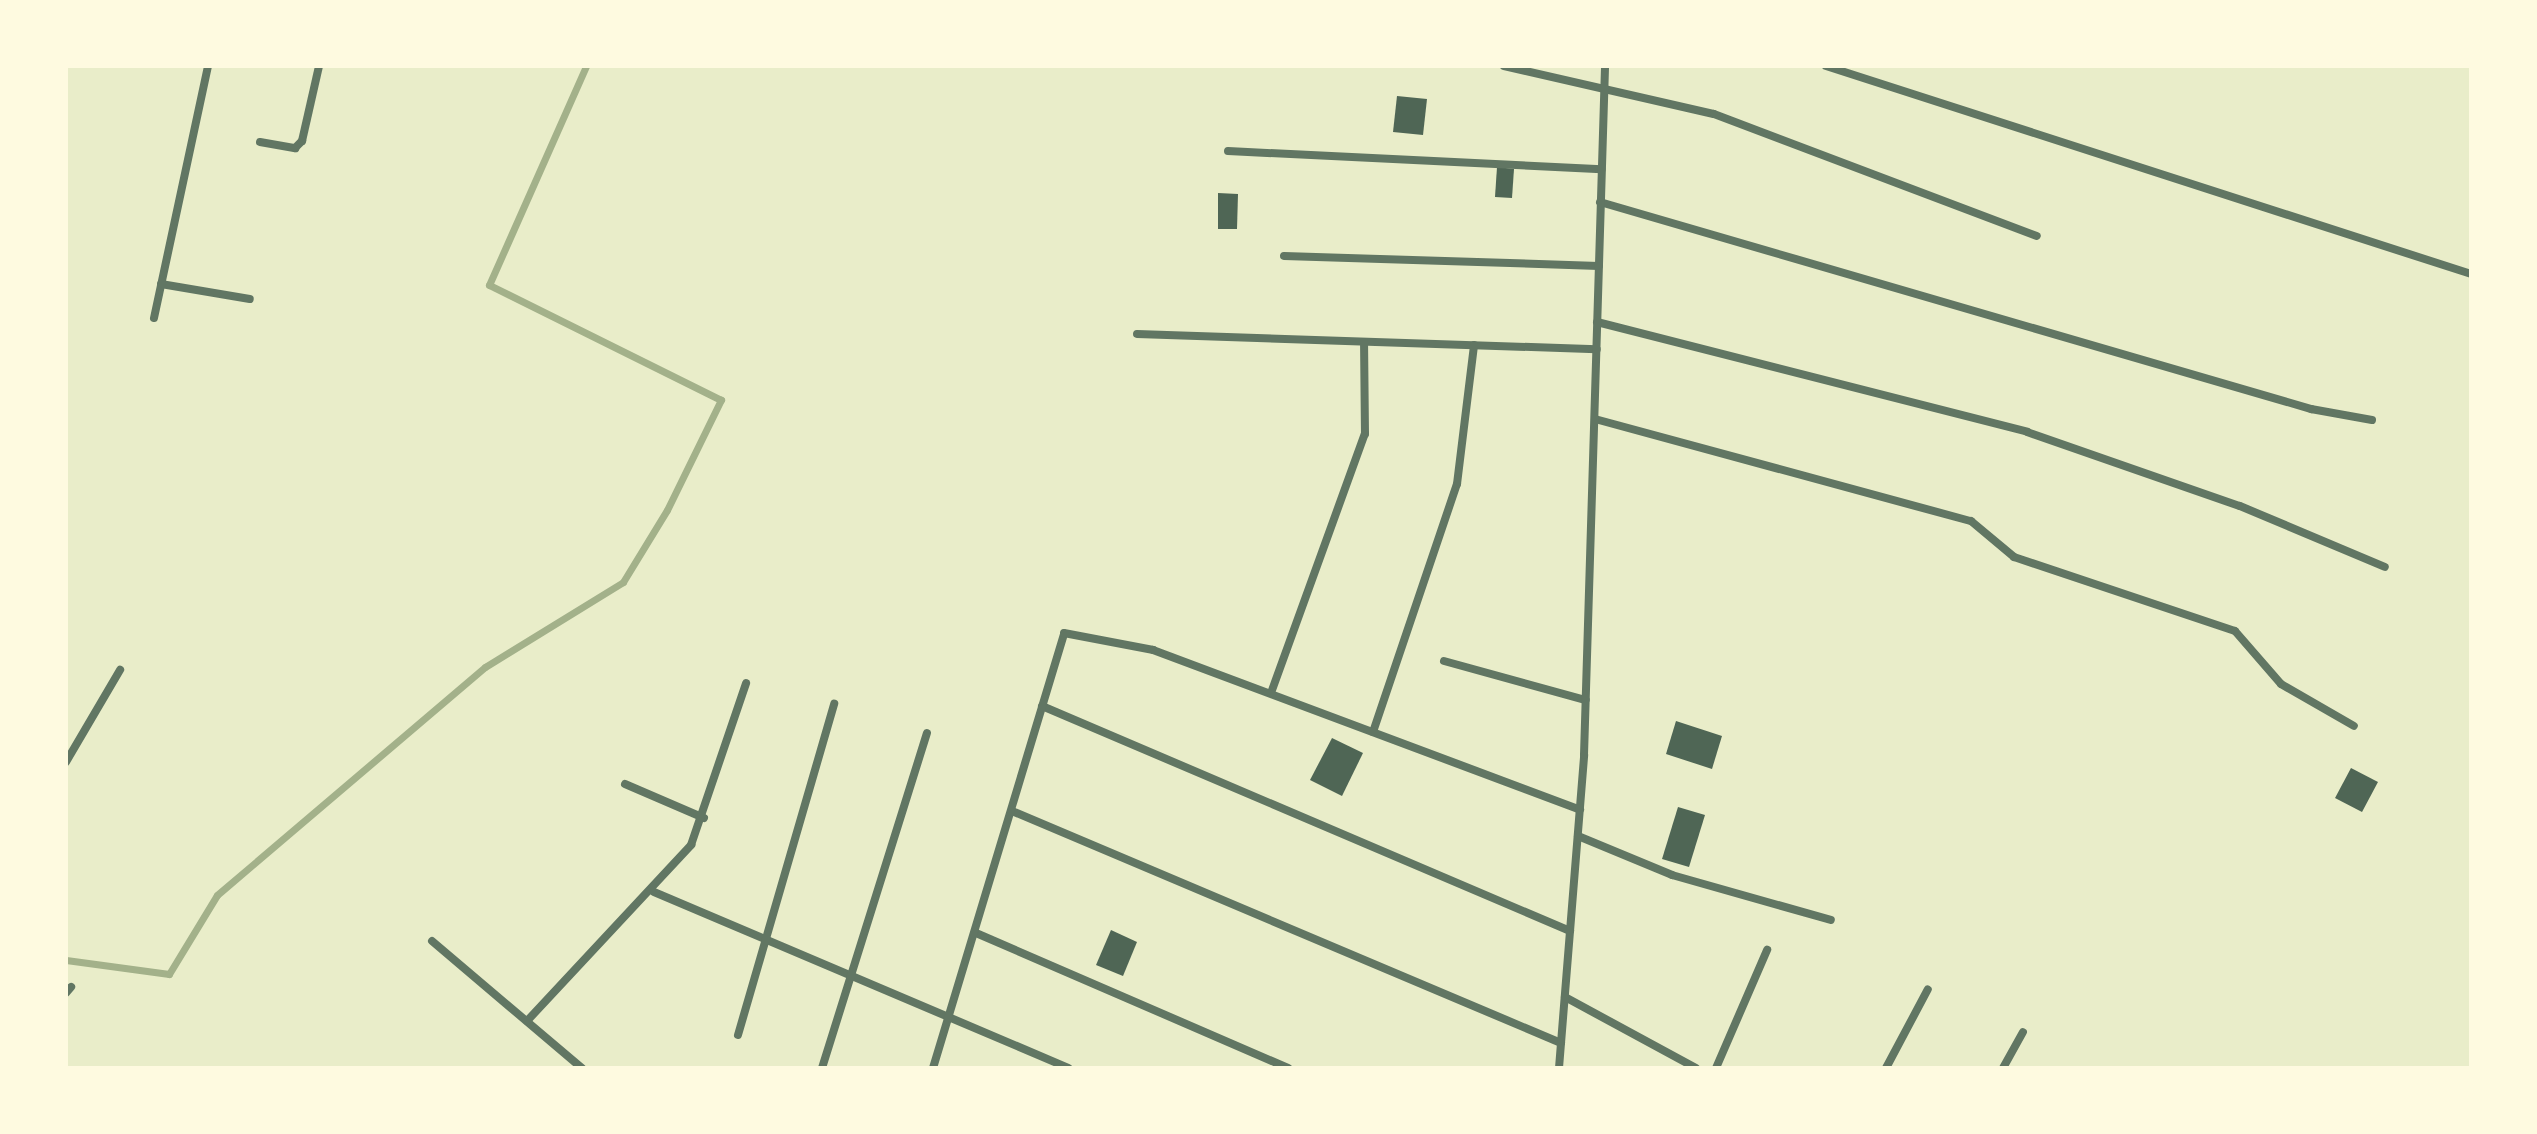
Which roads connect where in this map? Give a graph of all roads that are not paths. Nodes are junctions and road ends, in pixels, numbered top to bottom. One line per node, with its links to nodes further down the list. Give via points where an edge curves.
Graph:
1 (208, 66): 15 (street)
2 (319, 66): 7 (street, via 302,141 295,148)
3 (1504, 66): 6 (street)
4 (1605, 66): 6 (street)
5 (1826, 66): 14 (street)
6 (1605, 90): 9 (street); 11 (street, via 1714,114)
7 (260, 142)
8 (1228, 151): 9 (street)
9 (1602, 169): 10 (street)
10 (1600, 202): 13 (street); 24 (street, via 2311,409)
11 (2037, 236)
12 (1284, 256): 13 (street)
13 (1599, 266): 18 (street)
14 (2471, 274)
15 (161, 284): 16 (street); 17 (street)
16 (250, 299)
17 (154, 318)
18 (1597, 322): 22 (street); 25 (street, via 2027,432 2240,506)
19 (1137, 334): 20 (street)
20 (1364, 342): 21 (street); 29 (street, via 1365,434)
21 (1474, 345): 22 (street); 34 (street, via 1457,484)
22 (1597, 349): 23 (street)
23 (1595, 419): 30 (street); 33 (street, via 1971,521 2014,557 2235,631 2281,684)
24 (2372, 420)
25 (2385, 567)
26 (1444, 661): 30 (street)
27 (120, 670): 36 (street)
28 (746, 683): 40 (street)
29 (1271, 693): 32 (street, via 1153,650 1064,633); 34 (street)
30 (1586, 700): 38 (street)
31 (834, 704): 46 (street)
32 (1042, 706): 39 (street); 44 (street)
33 (2354, 726)
34 (1373, 732): 38 (street)
35 (927, 733): 49 (street)
36 (66, 762)
37 (625, 784): 40 (street)
38 (1580, 810): 41 (street)
39 (1012, 811): 45 (street); 56 (street)
40 (704, 818): 42 (street)
41 (1578, 836): 43 (street, via 1672,875); 44 (street)
42 (654, 892): 46 (street); 53 (street)
43 (1831, 920)
44 (1570, 931): 51 (street)
45 (976, 933): 52 (street); 61 (street)
46 (766, 936): 49 (street); 55 (street)
47 (432, 941): 53 (street)
48 (1767, 950): 64 (street)
49 (852, 974): 52 (street); 58 (street)
50 (1928, 989): 65 (street)
51 (1565, 997): 56 (street); 63 (street)
52 (952, 1017): 59 (street); 60 (street)
53 (527, 1021): 57 (street)
54 (2023, 1032): 66 (street)
55 (738, 1035)
56 (1561, 1043): 62 (street)
57 (582, 1068)
58 (822, 1068)
59 (933, 1068)
60 (1068, 1068)
61 (1288, 1068)
62 (1559, 1068)
63 (1696, 1068)
64 (1716, 1068)
65 (1886, 1068)
66 (2003, 1068)

